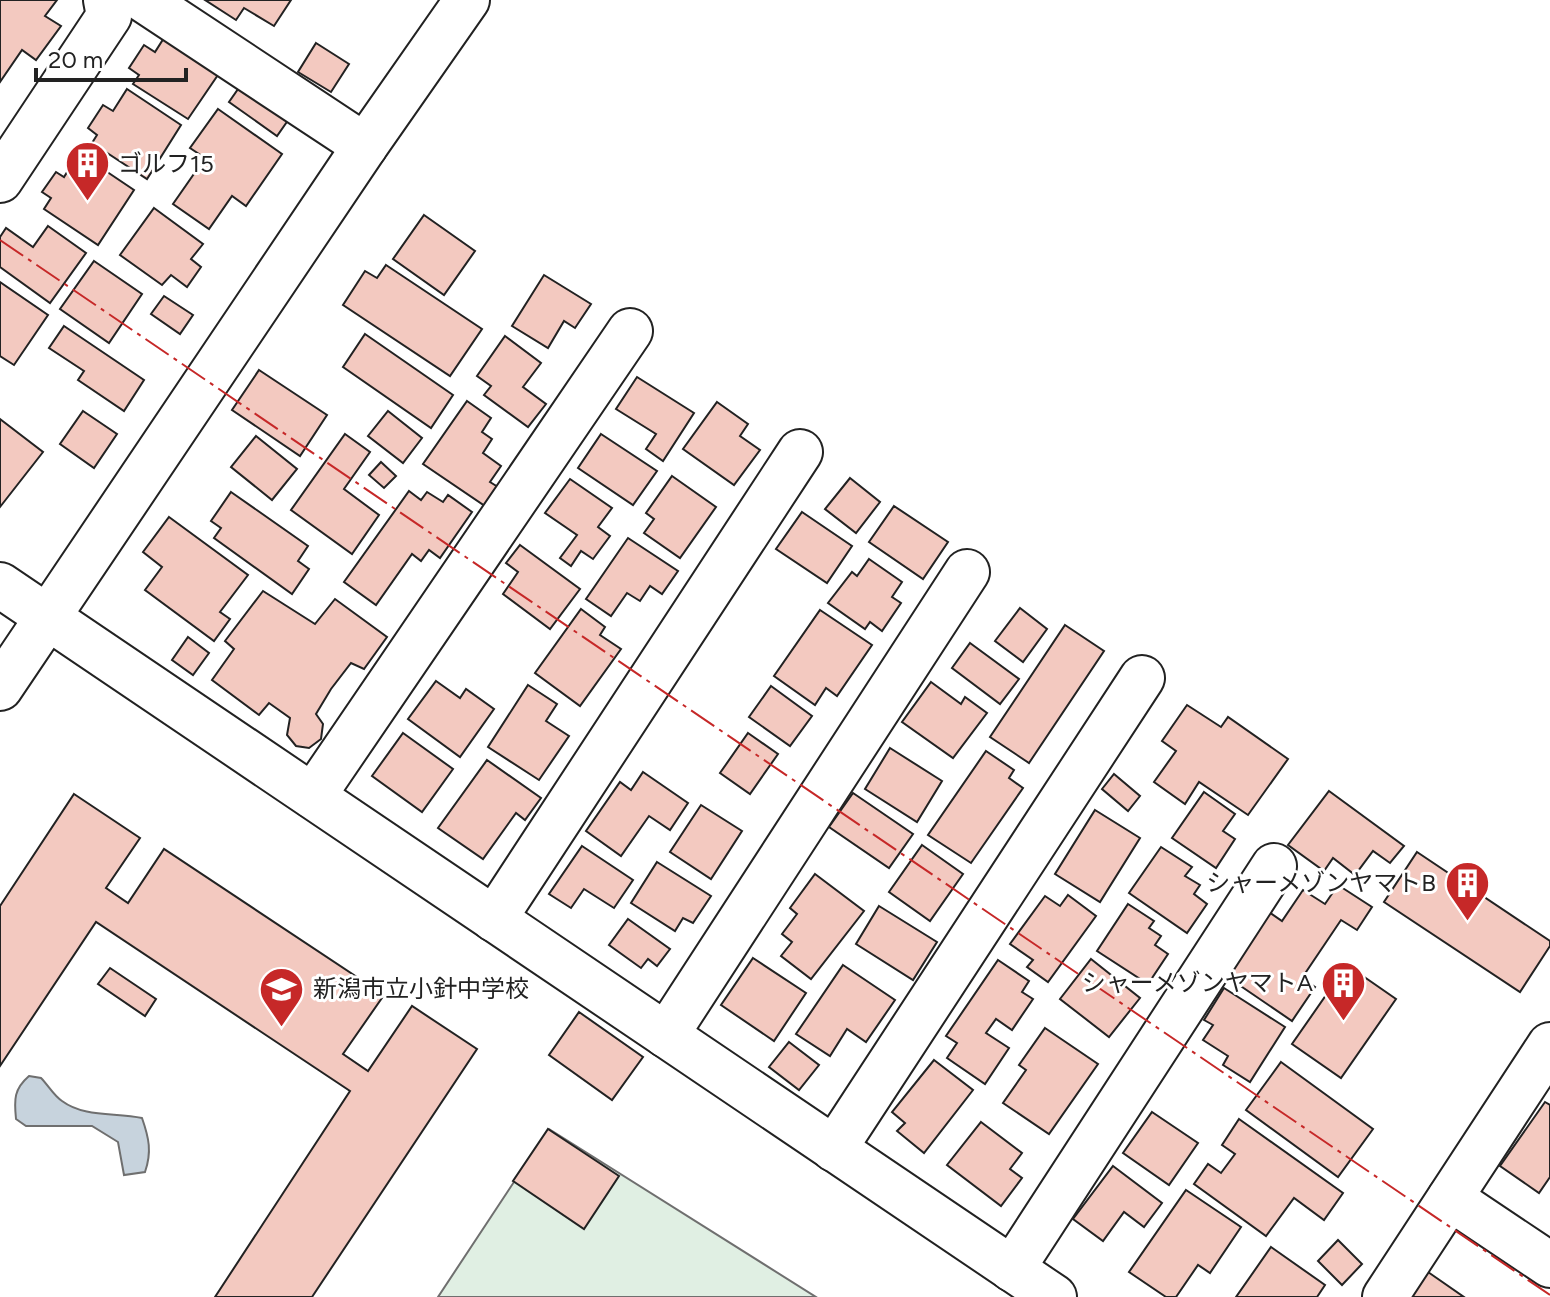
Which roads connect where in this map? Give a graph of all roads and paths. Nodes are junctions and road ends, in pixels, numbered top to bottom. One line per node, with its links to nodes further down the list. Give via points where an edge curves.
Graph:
1 (106, 0): 5 (street, via 109,16)
2 (144, 0): 4 (street)
3 (467, 0): 4 (street)
4 (365, 146): 10 (street)
5 (0, 180)
6 (630, 331): 13 (street)
7 (800, 452): 15 (street)
8 (967, 572): 16 (street)
9 (0, 585): 10 (street)
10 (48, 617): 12 (street); 13 (street)
11 (1142, 678): 18 (street)
12 (0, 688)
13 (313, 796): 15 (street)
14 (1274, 866): 21 (street)
15 (494, 919): 16 (street)
16 (666, 1035): 18 (street)
17 (1550, 1045): 19 (street)
18 (834, 1149): 21 (street)
19 (1450, 1198): 20 (street); 23 (street)
20 (1550, 1265)
21 (1012, 1269): 22 (street)
22 (1054, 1297)
23 (1385, 1297)

